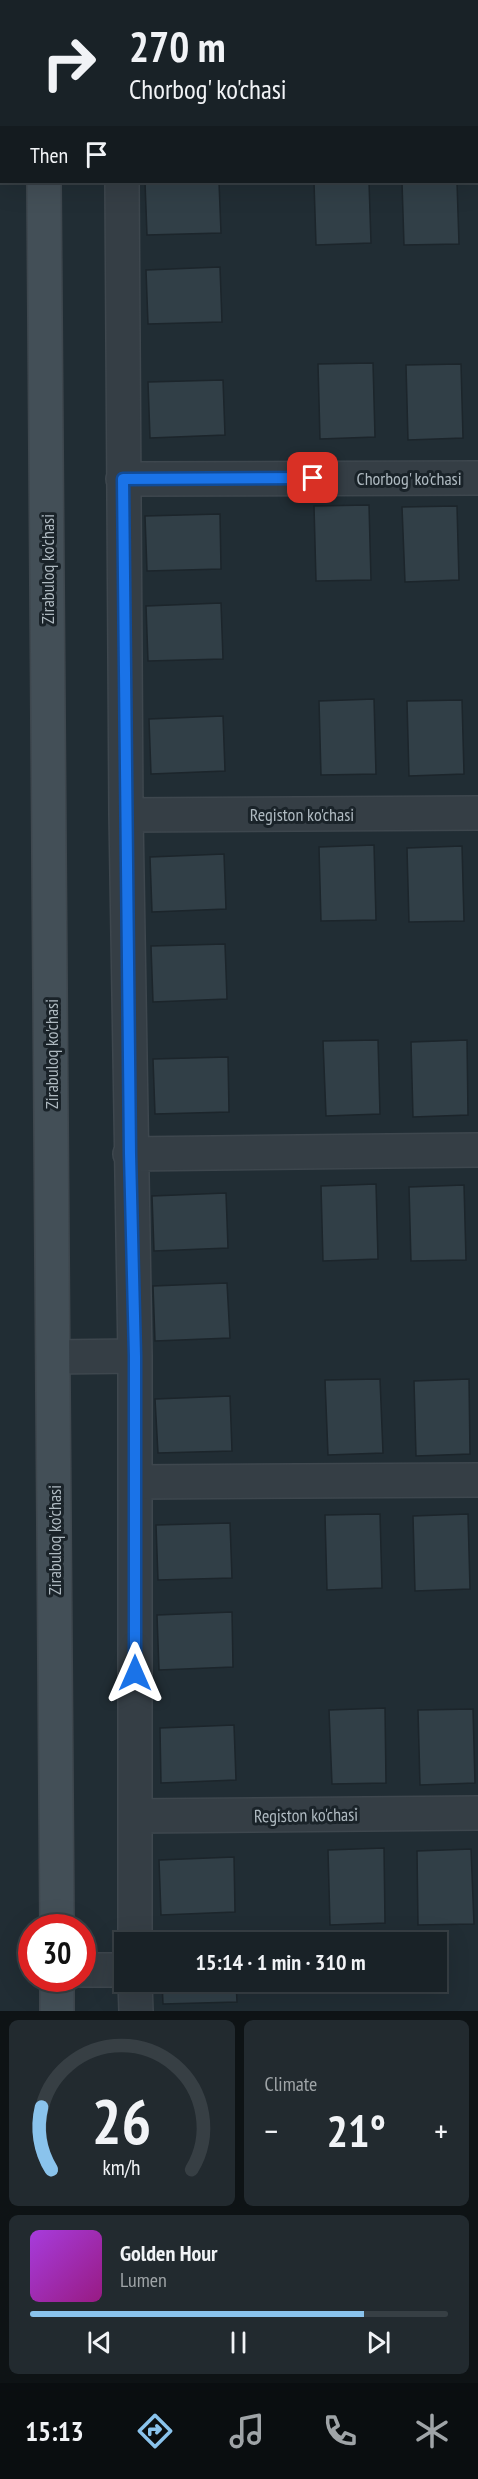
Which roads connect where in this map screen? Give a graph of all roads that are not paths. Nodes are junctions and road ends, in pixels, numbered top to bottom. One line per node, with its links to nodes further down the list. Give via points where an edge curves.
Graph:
1 (44, 183): 10 (street, Zirabuloq ko'chasi)
2 (122, 183): 4 (street)
3 (478, 478): 4 (street, Chorbog' ko'chasi)
4 (123, 479): 6 (street)
5 (478, 813): 6 (street, Registon ko'chasi)
6 (126, 815): 8 (street)
7 (478, 1150): 8 (street)
8 (130, 1154): 9 (street)
9 (135, 1356): 10 (street); 12 (street)
10 (53, 1357): 15 (street, Zirabuloq ko'chasi)
11 (478, 1480): 12 (street)
12 (135, 1482): 14 (street)
13 (478, 1813): 14 (street, Registon ko'chasi)
14 (135, 1816): 16 (street)
15 (57, 1914)
16 (135, 1932)
17 (96, 1970): 18 (street)
18 (114, 1970)
19 (57, 1992): 21 (street)
20 (135, 1992): 22 (street)
21 (57, 2011)
22 (136, 2011)

